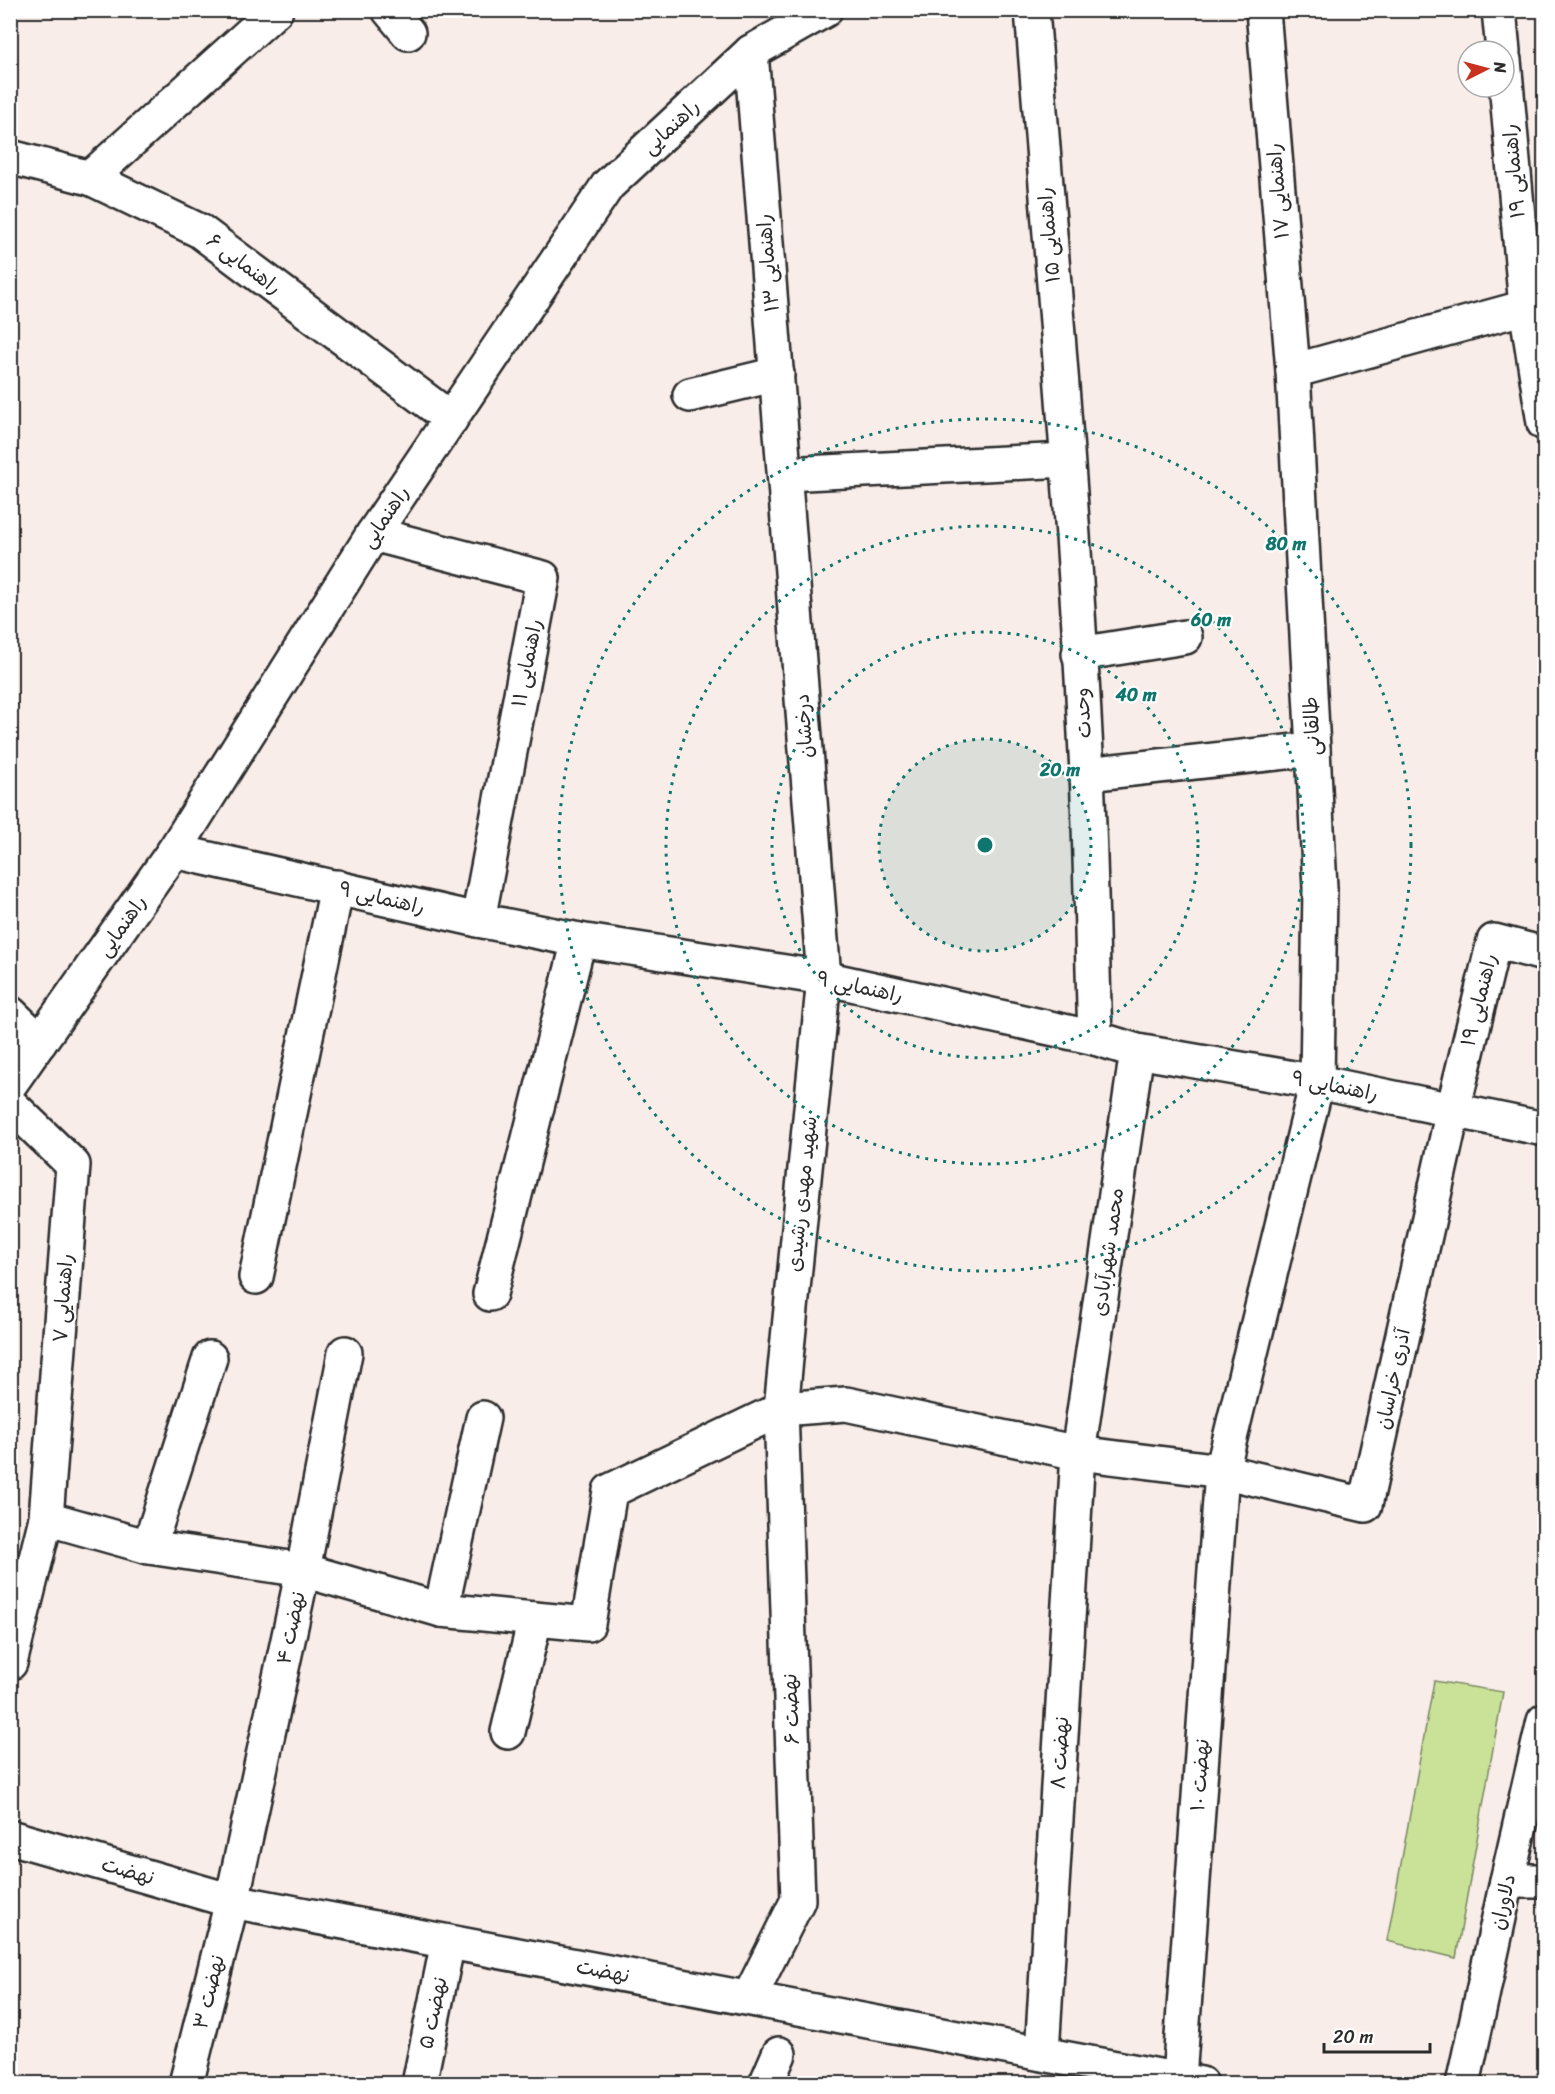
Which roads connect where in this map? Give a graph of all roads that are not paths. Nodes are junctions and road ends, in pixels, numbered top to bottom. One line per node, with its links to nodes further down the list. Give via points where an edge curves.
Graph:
1 (276, 10): 10 (street)
2 (825, 10): 7 (street, راهنمایی)
3 (1032, 10): 17 (street, راهنمایی ۱۵)
4 (1263, 10): 12 (street, راهنمایی ۱۷)
5 (1500, 10): 6 (street)
6 (1502, 39)
7 (751, 52): 13 (street, راهنمایی ۱۳); 15 (street, راهنمایی, via 608,185)
8 (1507, 99): 11 (street, راهنمایی ۱۹)
9 (10, 157): 10 (street, راهنمایی ۶)
10 (90, 178): 15 (street, راهنمایی ۶, via 200,231)
11 (1526, 307): 12 (street); 16 (street, راهنمایی ۱۹)
12 (1293, 371): 22 (street, طالقانی)
13 (777, 374): 14 (street); 18 (street, راهنمایی ۱۳)
14 (690, 395)
15 (451, 419): 19 (street, راهنمایی)
16 (1545, 423)
17 (1067, 460): 18 (street); 21 (street, وحدت)
18 (785, 474): 29 (street, درخشان)
19 (373, 534): 24 (street, راهنمایی); 26 (street, راهنمایی ۱۱, via 543,578)
20 (1185, 637): 21 (street)
21 (1079, 654): 23 (street, وحدت)
22 (1313, 749): 23 (street); 34 (street, طالقانی, via 1320,888)
23 (1087, 774): 31 (street, وحدت)
24 (174, 851): 25 (street, راهنمایی ۹); 32 (street, راهنمایی)
25 (337, 887): 26 (street, راهنمایی ۹); 39 (street)
26 (478, 920): 27 (street, راهنمایی ۹)
27 (579, 940): 29 (street, راهنمایی ۹); 40 (street)
28 (1545, 954): 37 (street, راهنمایی ۱۹, via 1494,941)
29 (824, 978): 31 (street, راهنمایی ۹); 43 (street, شهید مهدی رشیدی)
30 (10, 1012): 32 (street)
31 (1095, 1038): 33 (street, راهنمایی ۹)
32 (40, 1042): 35 (street, راهنمایی)
33 (1137, 1050): 34 (street, راهنمایی ۹); 45 (street, محمد شهرآبادی)
34 (1317, 1082): 37 (street, راهنمایی ۹); 46 (street, طالقانی)
35 (10, 1084)
36 (10, 1104): 47 (street, راهنمایی ۷, via 74,1165)
37 (1453, 1110): 38 (street, راهنمایی ۹); 46 (street, آذری خراسان, via 1365,1505)
38 (1545, 1130)
39 (256, 1277)
40 (490, 1294)
41 (345, 1353): 49 (street, نهضت ۴)
42 (210, 1358): 48 (street)
43 (781, 1409): 45 (street, via 846,1404); 51 (street, via 610,1491 588,1624); 60 (street, نهضت ۶, via 798,1900)
44 (483, 1418): 50 (street)
45 (1078, 1453): 46 (street); 61 (street, نهضت ۸)
46 (1222, 1471): 63 (street, نهضت ۱۰)
47 (46, 1518): 48 (street); 52 (street)
48 (149, 1547): 49 (street)
49 (303, 1570): 50 (street); 58 (street, نهضت ۴)
50 (441, 1610): 51 (street)
51 (535, 1619): 54 (street)
52 (10, 1663)
53 (1545, 1721): 56 (street, دلاوران)
54 (508, 1732)
55 (10, 1837): 58 (street, نهضت)
56 (1507, 1881): 57 (street); 67 (street, دلاوران)
57 (1545, 1881)
58 (232, 1901): 59 (street, نهضت); 64 (street, نهضت ۳)
59 (448, 1942): 60 (street, نهضت); 65 (street, نهضت ۵)
60 (749, 1998): 61 (street, نهضت)
61 (1042, 2053): 63 (street, نهضت)
62 (779, 2054): 66 (street)
63 (1185, 2082)
64 (186, 2084)
65 (419, 2084)
66 (766, 2084)
67 (1463, 2084)

